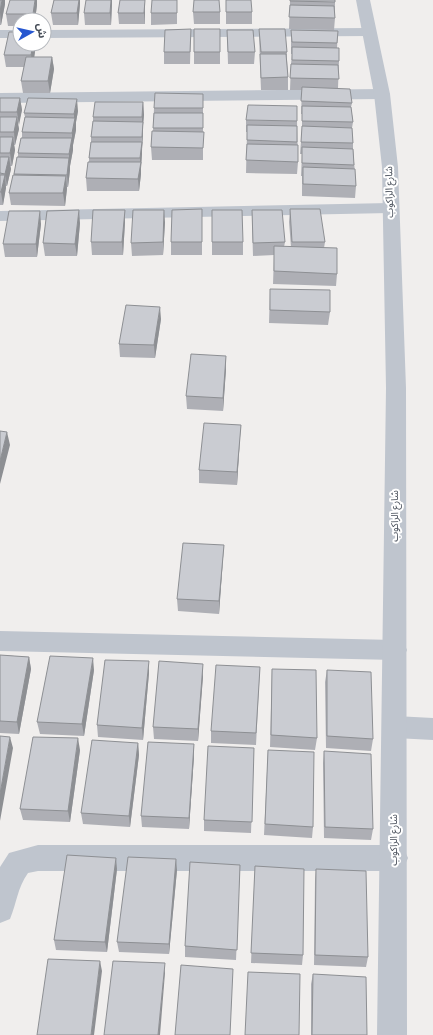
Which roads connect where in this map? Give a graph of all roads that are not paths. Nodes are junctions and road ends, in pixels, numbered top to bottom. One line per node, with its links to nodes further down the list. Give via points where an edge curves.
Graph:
1 (363, 0): 2 (street, شارع الراكوب)
2 (369, 32): 5 (street); 6 (street, شارع الراكوب)
3 (0, 34): 4 (street)
4 (12, 34)
5 (52, 34)
6 (382, 94): 7 (street); 8 (street, شارع الراكوب, via 390,167)
7 (0, 98)
8 (390, 208): 9 (street); 11 (street, شارع الراكوب, via 396,388)
9 (0, 216)
10 (0, 641): 11 (street)
11 (395, 650): 12 (street, شارع الراكوب)
12 (394, 727): 13 (street); 14 (street, شارع الراكوب)
13 (433, 729)
14 (394, 858): 15 (street, via 38,858 19,862 7,881); 16 (street, شارع الراكوب)
15 (0, 910)
16 (392, 1035)

